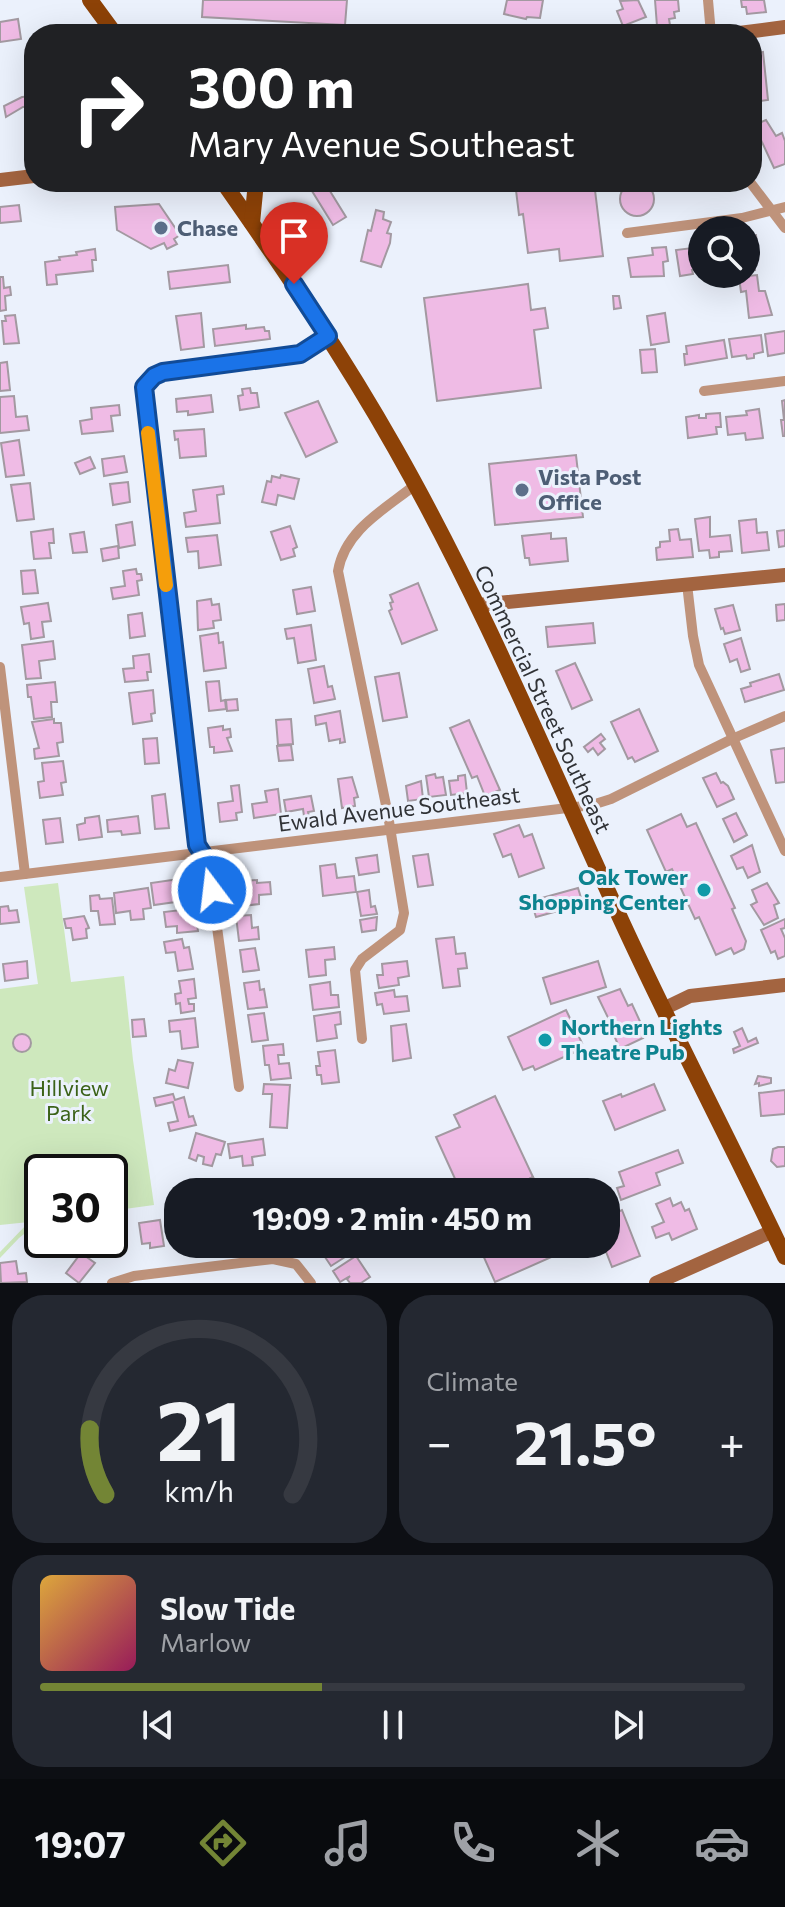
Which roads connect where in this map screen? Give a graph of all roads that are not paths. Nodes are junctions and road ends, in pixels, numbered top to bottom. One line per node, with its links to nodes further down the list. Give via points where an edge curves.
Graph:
1 (90, 0): 3 (main road)
2 (708, 0): 4 (street)
3 (108, 24)
4 (710, 24)
5 (785, 27): 6 (street)
6 (762, 30)
7 (24, 177): 8 (street)
8 (0, 180)
9 (230, 192): 14 (main road, Commercial Street Southeast)
10 (255, 192): 14 (main road)
11 (757, 192): 13 (street)
12 (785, 207): 13 (street)
13 (770, 210): 15 (street); 16 (street)
14 (252, 223): 17 (main road, Commercial Street Southeast)
15 (785, 228)
16 (627, 233)
17 (328, 336): 20 (main road, Commercial Street Southeast); 30 (street, via 300,354 163,372 144,387 197,845)
18 (785, 381): 19 (street)
19 (704, 391)
20 (415, 485): 23 (main road, Commercial Street Southeast); 28 (street, via 360,528 343,551 338,571)
21 (785, 575): 22 (street)
22 (687, 584): 23 (street); 26 (street, via 699,665)
23 (477, 605): 27 (main road, Commercial Street Southeast)
24 (0, 667): 31 (street)
25 (785, 716): 26 (street, Ewald Avenue Southeast)
26 (732, 739): 27 (street, Ewald Avenue Southeast, via 611,799); 29 (street)
27 (571, 808): 28 (street, Ewald Avenue Southeast); 34 (main road, Commercial Street Southeast)
28 (390, 829): 30 (street, Ewald Avenue Southeast); 35 (street, via 403,923 355,970)
29 (785, 851)
30 (202, 852): 31 (street, Ewald Avenue Southeast); 36 (street, via 208,862)
31 (25, 874): 32 (street, Ewald Avenue Southeast)
32 (0, 877)
33 (785, 985): 34 (street, via 690,996)
34 (663, 1009): 37 (main road, Commercial Street Southeast)
35 (362, 1039)
36 (239, 1087)
37 (773, 1231): 38 (main road, Commercial Street Southeast); 41 (street)
38 (785, 1257)
39 (112, 1283): 40 (street, via 273,1259 296,1264)
40 (311, 1283)
41 (656, 1283)

